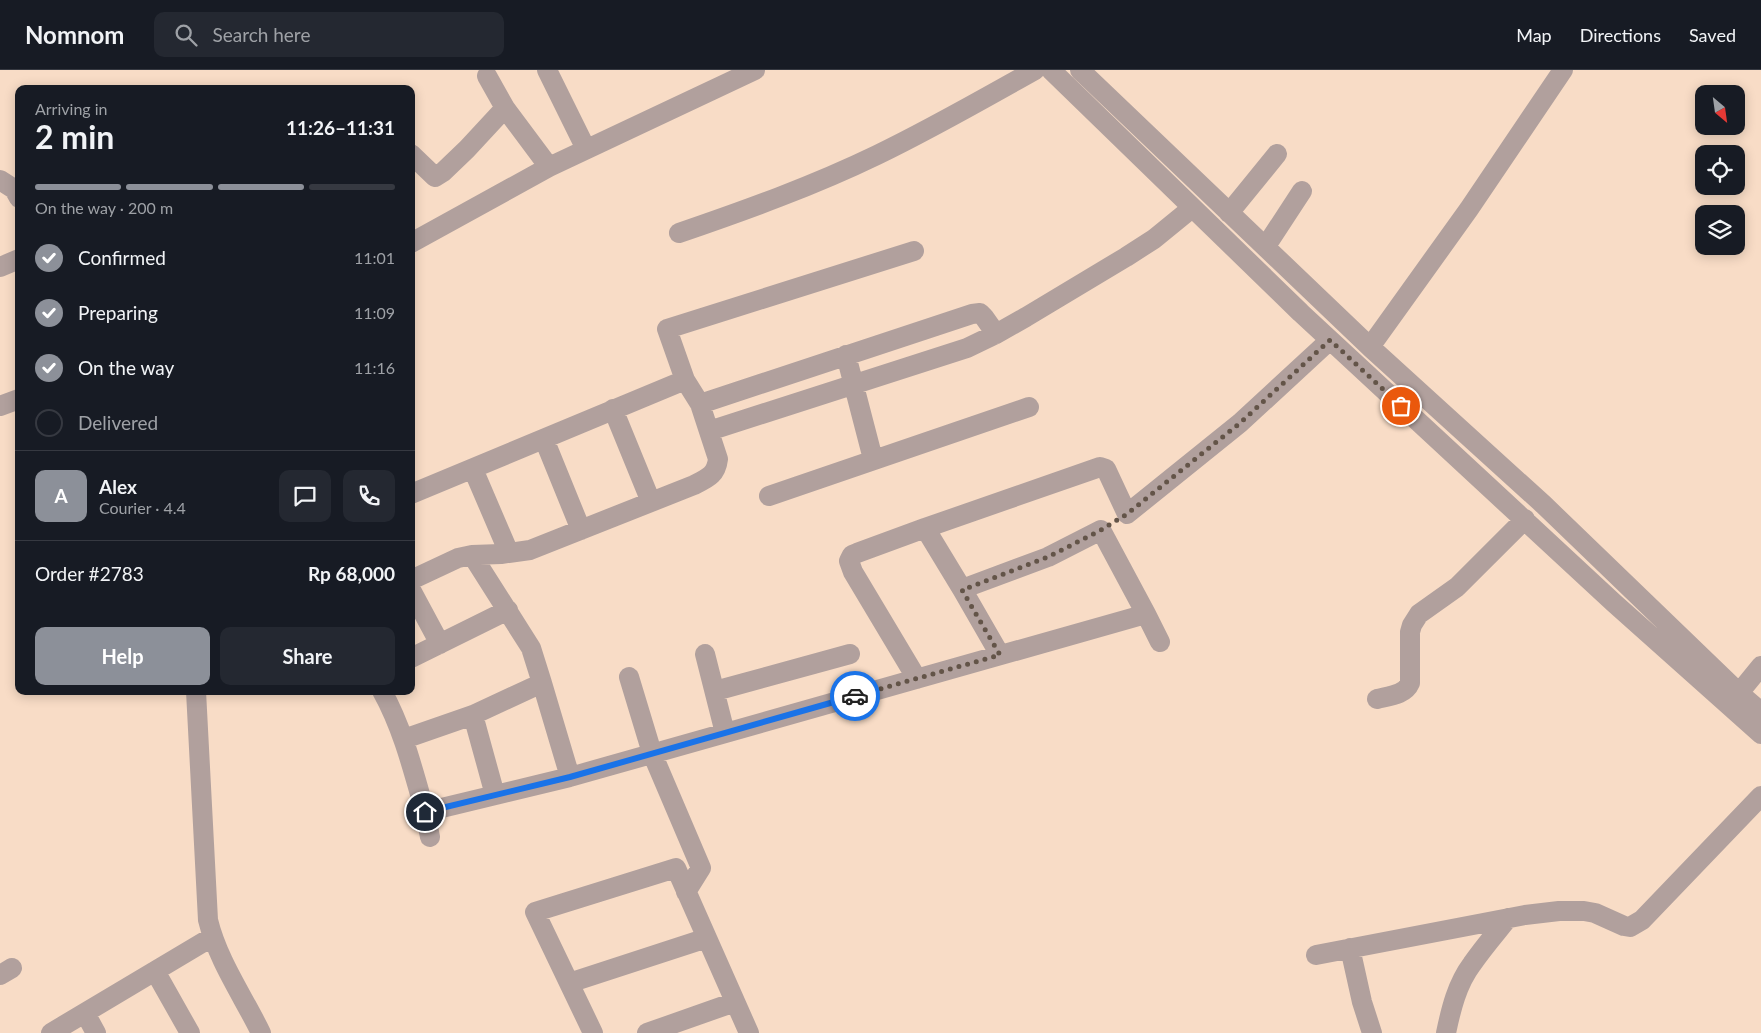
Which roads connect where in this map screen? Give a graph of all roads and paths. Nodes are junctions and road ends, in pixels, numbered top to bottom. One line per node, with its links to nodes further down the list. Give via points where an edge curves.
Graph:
1 (547, 70): 9 (street)
2 (755, 70): 9 (street)
3 (1036, 70): 18 (street, via 876,156 817,182)
4 (1051, 70): 16 (street)
5 (1080, 70): 17 (street)
6 (1563, 70): 26 (street)
7 (487, 76): 8 (street)
8 (505, 108): 11 (street, via 438,176 432,176); 12 (street)
9 (586, 149): 12 (street)
10 (1277, 154): 17 (street)
11 (415, 158)
12 (549, 167): 19 (street)
13 (0, 180): 14 (street)
14 (15, 191)
15 (1302, 191): 20 (street)
16 (1192, 208): 24 (street, via 1154,239); 25 (street)
17 (1229, 213): 20 (street)
18 (679, 233)
19 (415, 241)
20 (1266, 246): 26 (street)
21 (914, 251): 28 (street, via 667,329)
22 (15, 261): 23 (street)
23 (0, 267)
24 (996, 334): 27 (street, via 980,313 972,314); 29 (street, via 966,348)
25 (1330, 340): 42 (street, via 1240,423); 43 (street)
26 (1370, 347): 65 (street, via 1544,505)
27 (846, 355): 29 (street); 31 (street)
28 (685, 380): 31 (street); 34 (street)
29 (854, 384): 35 (street); 37 (street)
30 (15, 400): 32 (street)
31 (700, 404): 35 (street)
32 (0, 406)
33 (1029, 407): 37 (street)
34 (613, 409): 36 (street); 41 (street)
35 (709, 431): 41 (street, via 718,459 717,468 711,476)
36 (544, 439): 38 (street); 45 (street)
37 (873, 459): 40 (street)
38 (473, 469): 39 (street); 47 (street)
39 (415, 492)
40 (769, 496)
41 (651, 502): 45 (street)
42 (1127, 514): 44 (street, via 1106,469 1100,467); 46 (street)
43 (1525, 519): 68 (street, via 1457,587 1419,614 1410,632 1408,688); 72 (street)
44 (925, 528): 50 (street); 62 (street, via 852,555 849,561)
45 (581, 530): 47 (street, via 530,550)
46 (1101, 530): 50 (street, via 1048,557); 53 (street)
47 (509, 553): 48 (street)
48 (472, 555): 49 (street, via 448,562); 52 (street)
49 (415, 578)
50 (962, 590): 58 (street)
51 (415, 597): 55 (street)
52 (508, 610): 55 (street); 63 (street, via 531,648)
53 (1146, 614): 54 (street); 58 (street)
54 (1160, 642)
55 (440, 644): 59 (street)
56 (705, 654): 64 (street)
57 (850, 654): 64 (street)
58 (1000, 655): 62 (street)
59 (415, 656)
60 (1761, 666): 65 (street)
61 (629, 676): 74 (street)
62 (917, 679): 71 (street)
63 (542, 683): 70 (street); 75 (street)
64 (715, 691): 71 (street)
65 (1739, 694): 69 (street)
66 (196, 695): 82 (street, via 208,920)
67 (384, 695): 73 (street)
68 (1377, 699)
69 (1761, 712)
70 (473, 715): 73 (street); 76 (street)
71 (725, 733): 74 (street)
72 (1761, 734)
73 (404, 739): 78 (street)
74 (652, 753): 75 (street); 80 (street, via 701,868)
75 (570, 777): 76 (street)
76 (495, 795): 78 (street)
77 (1761, 796): 81 (street, via 1649,913 1630,927 1584,911)
78 (425, 812): 79 (street)
79 (430, 837)
80 (686, 892): 83 (street); 87 (street, via 676,868 535,912)
81 (1508, 918): 84 (street); 98 (street, via 1471,965 1455,997)
82 (212, 937): 86 (street); 93 (street)
83 (707, 938): 87 (street); 88 (street)
84 (1350, 948): 85 (street); 97 (street)
85 (1316, 955)
86 (155, 971): 89 (street); 92 (street)
87 (569, 982): 94 (street)
88 (735, 1002): 95 (street); 96 (street)
89 (85, 1013): 90 (street); 91 (street)
90 (51, 1033)
91 (96, 1033)
92 (190, 1033)
93 (261, 1033)
94 (593, 1033)
95 (648, 1033)
96 (749, 1033)
97 (1372, 1033)
98 (1446, 1033)

